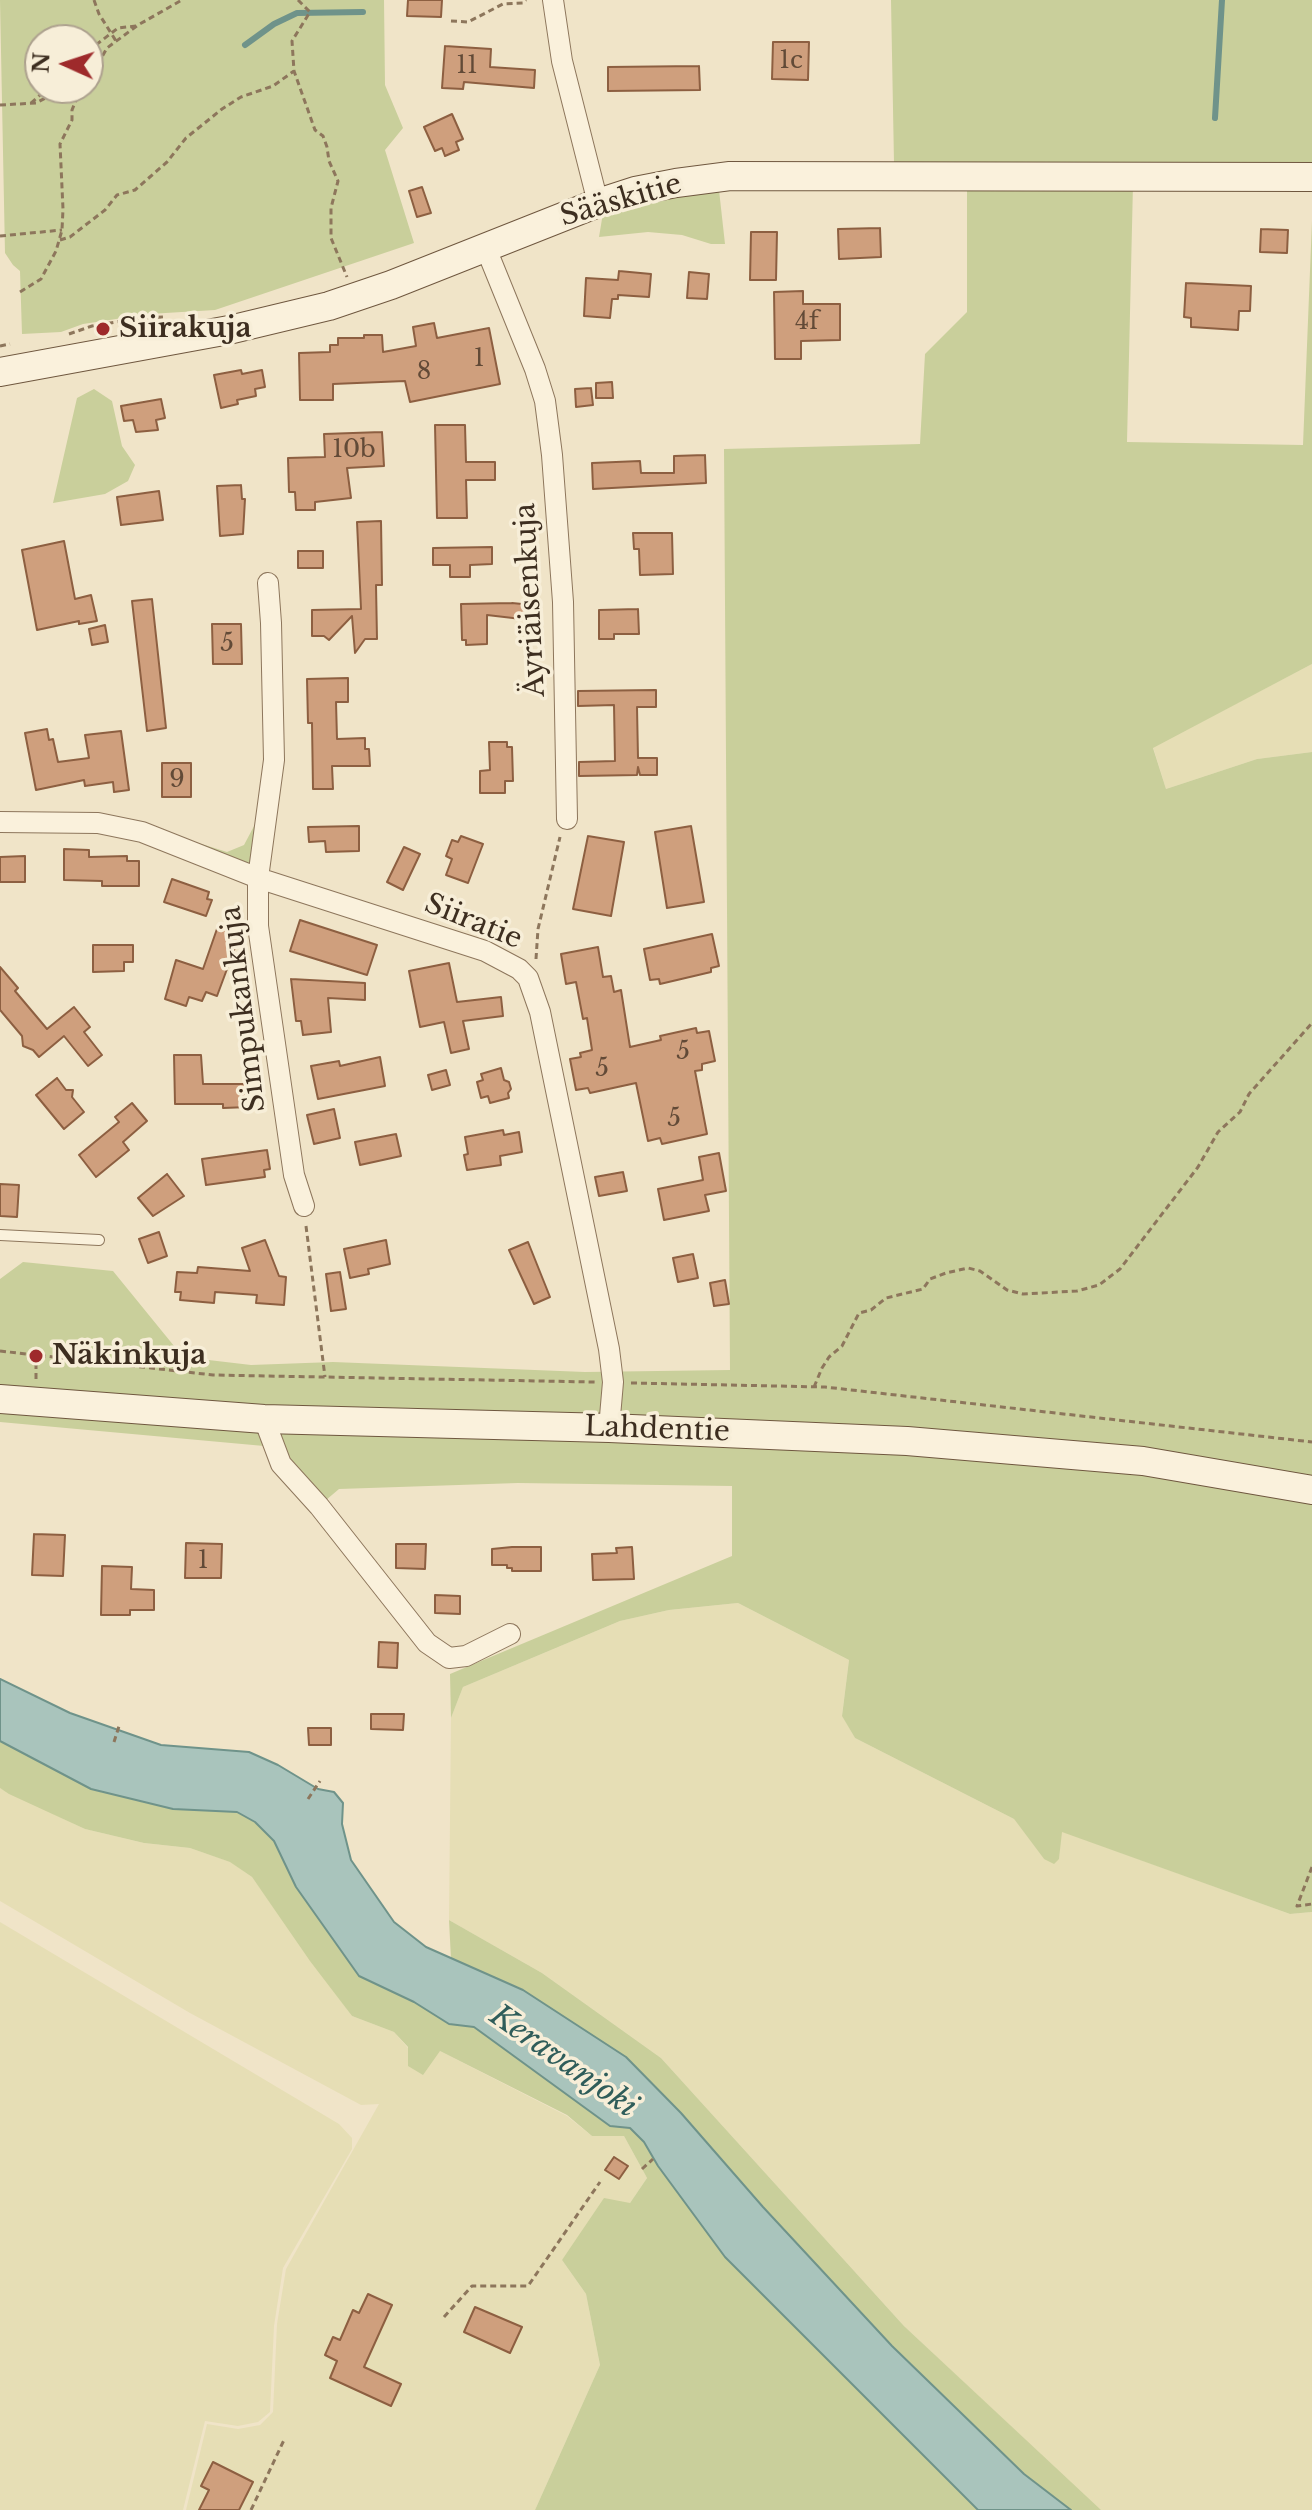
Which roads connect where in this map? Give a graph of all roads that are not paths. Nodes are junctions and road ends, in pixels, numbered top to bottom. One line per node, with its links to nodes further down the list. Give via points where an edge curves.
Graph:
1 (553, 0): 3 (street, via 562,61)
2 (1312, 177): 3 (street, Sääskitie, via 730,176 635,191)
3 (598, 203): 4 (street, Sääskitie)
4 (485, 246): 5 (street, Sääskitie, via 391,285 291,316); 7 (street, Äyriäisenkuja, via 545,401 563,602)
5 (0, 372)
6 (268, 583): 9 (street, Simpukankuja, via 274,760)
7 (567, 819)
8 (0, 822): 9 (street, Siiratie, via 110,824)
9 (258, 878): 10 (street, Simpukankuja, via 262,957 294,1175); 15 (street, Siiratie, via 485,951 528,978 540,1012 609,1349)
10 (304, 1206)
11 (0, 1235): 12 (lane)
12 (99, 1240)
13 (0, 1399): 14 (street, Lahdentie)
14 (264, 1419): 15 (street, Lahdentie); 17 (street, via 281,1464 427,1643 449,1658 466,1656)
15 (609, 1428): 16 (street, Lahdentie, via 1026,1449 1185,1467)
16 (1312, 1490)
17 (510, 1634)

